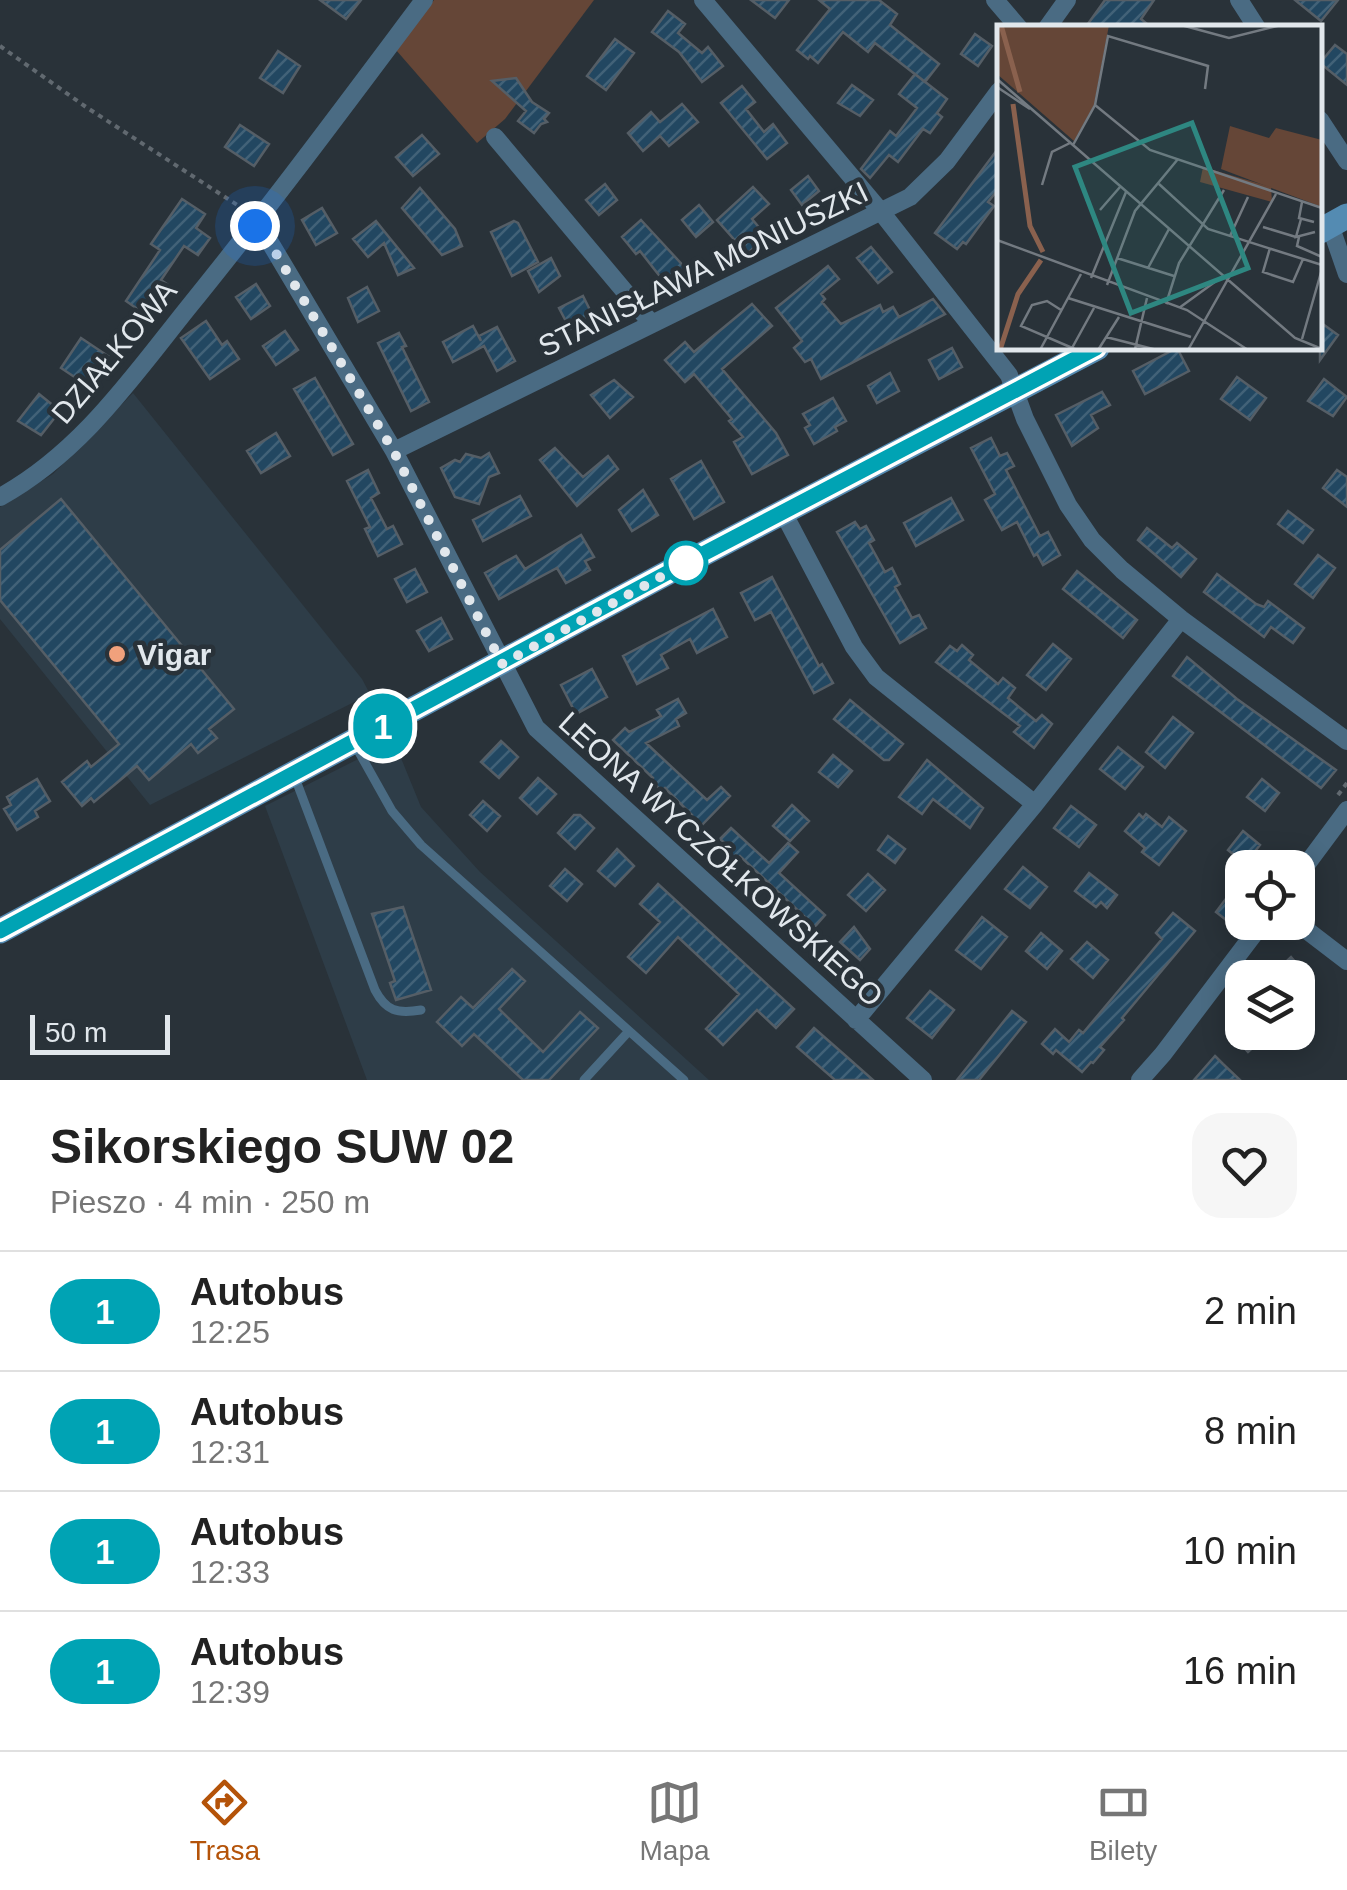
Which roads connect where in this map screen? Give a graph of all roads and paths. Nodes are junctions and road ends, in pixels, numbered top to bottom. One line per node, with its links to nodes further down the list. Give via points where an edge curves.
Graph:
1 (424, 0): 16 (street, DZIAŁKOWA)
2 (703, 0): 14 (street)
3 (995, 0): 6 (street)
4 (1067, 0): 7 (street)
5 (1238, 0): 8 (street)
6 (1016, 25)
7 (1049, 25)
8 (1255, 25)
9 (0, 46): 16 (path, via 246,210)
10 (997, 95): 14 (street, STANISŁAWA MONIUSZKI, via 946,161 910,197)
11 (1322, 123): 13 (street)
12 (495, 137): 18 (street)
13 (1347, 161)
14 (882, 213): 18 (street, STANISŁAWA MONIUSZKI); 20 (street, via 1008,375)
15 (1332, 224): 17 (street)
16 (255, 226): 21 (street, LEONA WYCZÓŁKOWSKIEGO); 22 (street, DZIAŁKOWA, via 94,424 56,461)
17 (1347, 274)
18 (652, 324): 21 (street, STANISŁAWA MONIUSZKI)
19 (1092, 350): 20 (street)
20 (1014, 392): 23 (street); 24 (street, via 1092,540)
21 (394, 452): 25 (street, LEONA WYCZÓŁKOWSKIEGO)
22 (0, 497)
23 (783, 512): 25 (street); 29 (street, via 876,677)
24 (1181, 619): 27 (street); 29 (street)
25 (502, 664): 26 (street); 37 (street, LEONA WYCZÓŁKOWSKIEGO, via 536,728)
26 (354, 742): 28 (street); 38 (lane, via 392,811 421,845)
27 (1347, 742)
28 (294, 774): 32 (street); 36 (lane, via 374,990 384,1006 401,1014)
29 (1035, 804): 37 (street)
30 (1347, 810): 31 (street)
31 (1315, 853)
32 (0, 931)
33 (1315, 937): 35 (street)
34 (1249, 940): 42 (street)
35 (1347, 962)
36 (421, 1010)
37 (856, 1020): 41 (street, LEONA WYCZÓŁKOWSKIEGO)
38 (629, 1031): 39 (lane); 40 (lane)
39 (584, 1080)
40 (684, 1080)
41 (923, 1080)
42 (1140, 1080)

